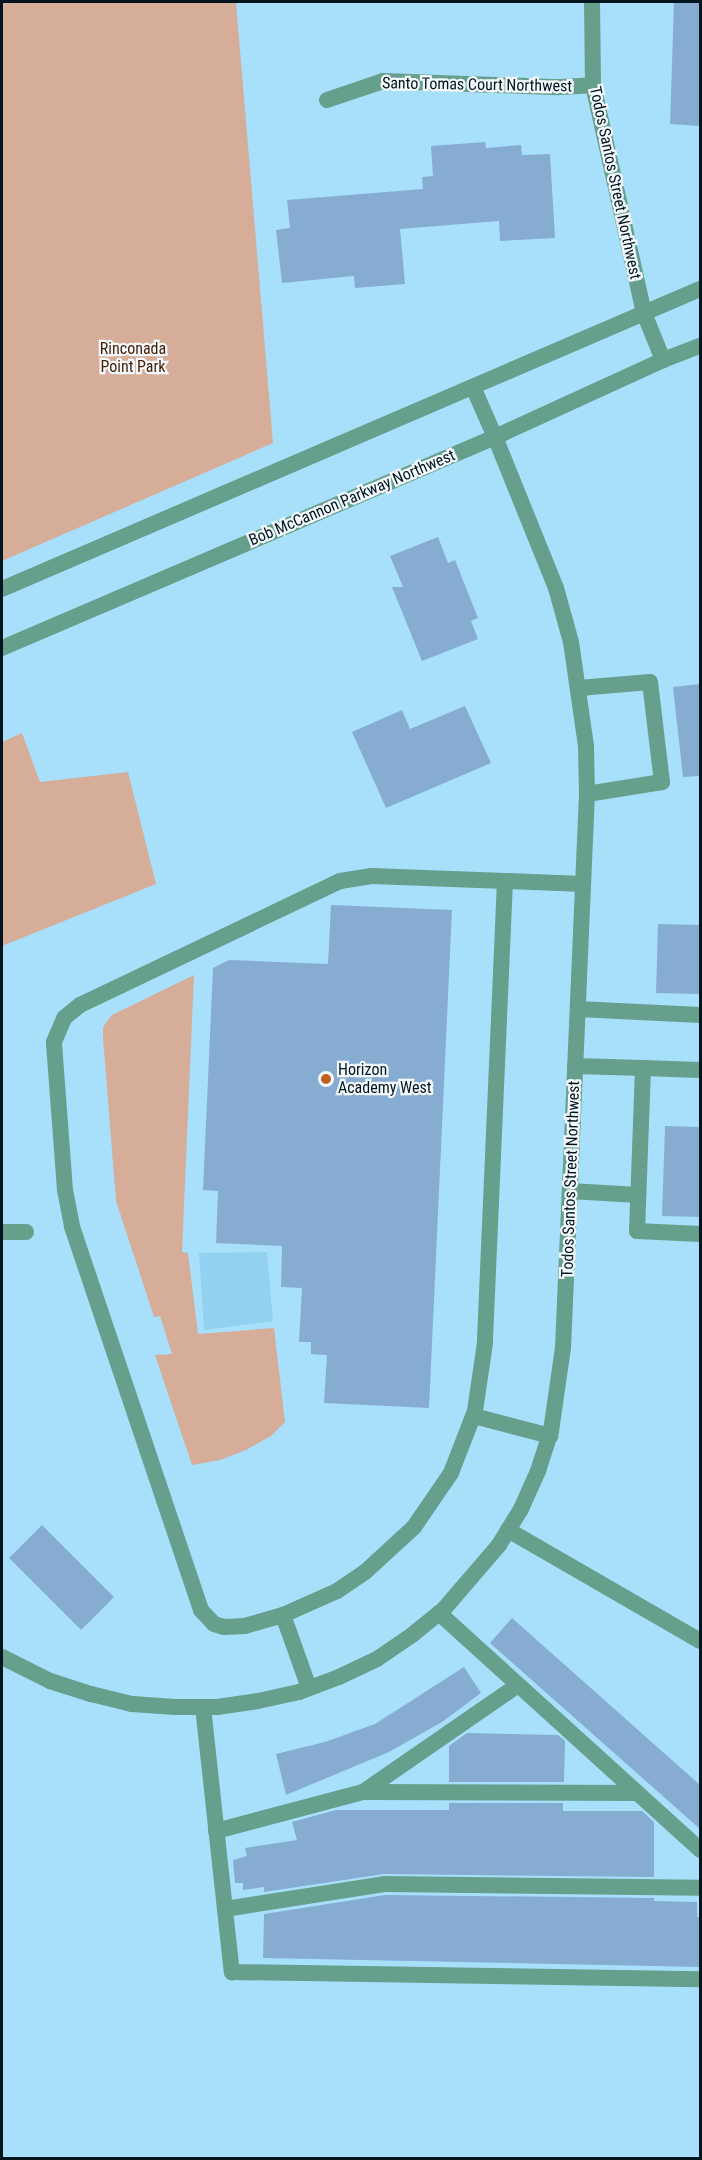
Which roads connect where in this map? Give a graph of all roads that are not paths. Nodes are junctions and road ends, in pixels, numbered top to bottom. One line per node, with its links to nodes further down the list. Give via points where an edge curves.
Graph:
1 (592, 2): 2 (street, Todos Santos Street Northwest)
2 (593, 85): 3 (street, Santo Tomas Court Northwest, via 383,81); 5 (street, Todos Santos Street Northwest)
3 (327, 100)
4 (700, 290): 5 (street)
5 (644, 313): 7 (street, Todos Santos Street Northwest); 8 (street)
6 (700, 346): 7 (street, Bob McCannon Parkway Northwest)
7 (663, 360): 9 (street, Bob McCannon Parkway Northwest)
8 (473, 387): 9 (street, Todos Santos Street Northwest); 10 (street)
9 (495, 437): 11 (street, Bob McCannon Parkway Northwest); 12 (street, Todos Santos Street Northwest, via 556,588)
10 (2, 589)
11 (2, 648)
12 (579, 688): 13 (street, Todos Santos Street Northwest); 13 (street, via 650,682 662,782)
13 (587, 794): 15 (street, Todos Santos Street Northwest)
14 (506, 881): 15 (street); 26 (street, via 485,1343); 30 (street, via 372,876 340,881 80,1005 64,1018 54,1042 65,1190 72,1226 201,1610 214,1624 224,1627 245,1626)
15 (583, 884): 16 (street, Todos Santos Street Northwest)
16 (578, 1009): 17 (street); 18 (street, Todos Santos Street Northwest)
17 (700, 1015)
18 (575, 1066): 19 (street); 21 (street, Todos Santos Street Northwest)
19 (643, 1068): 20 (street); 22 (street)
20 (700, 1070)
21 (570, 1191): 22 (street); 27 (street, Todos Santos Street Northwest, via 563,1348)
22 (638, 1195): 25 (street, via 637,1232)
23 (2, 1232): 24 (street)
24 (26, 1232)
25 (700, 1234)
26 (474, 1416): 27 (street); 30 (street, via 451,1473 414,1527 391,1551 337,1591)
27 (550, 1436): 28 (street, Todos Santos Street Northwest, via 538,1471)
28 (508, 1530): 29 (street, Todos Santos Street Northwest, via 473,1578); 31 (street)
29 (439, 1613): 33 (street); 34 (street, Todos Santos Street Northwest, via 376,1659)
30 (283, 1615): 34 (street)
31 (700, 1641)
32 (2, 1657): 35 (street, Todos Santos Street Northwest, via 50,1681 91,1694 132,1704)
33 (518, 1685): 36 (street); 37 (street)
34 (309, 1688): 35 (street, Todos Santos Street Northwest, via 258,1701)
35 (203, 1707): 38 (street)
36 (363, 1792): 37 (street); 38 (street)
37 (637, 1793): 39 (street)
38 (216, 1831): 41 (street)
39 (700, 1850)
40 (700, 1888): 41 (street, via 384,1884)
41 (225, 1909): 42 (street, via 232,1972)
42 (700, 1979)

